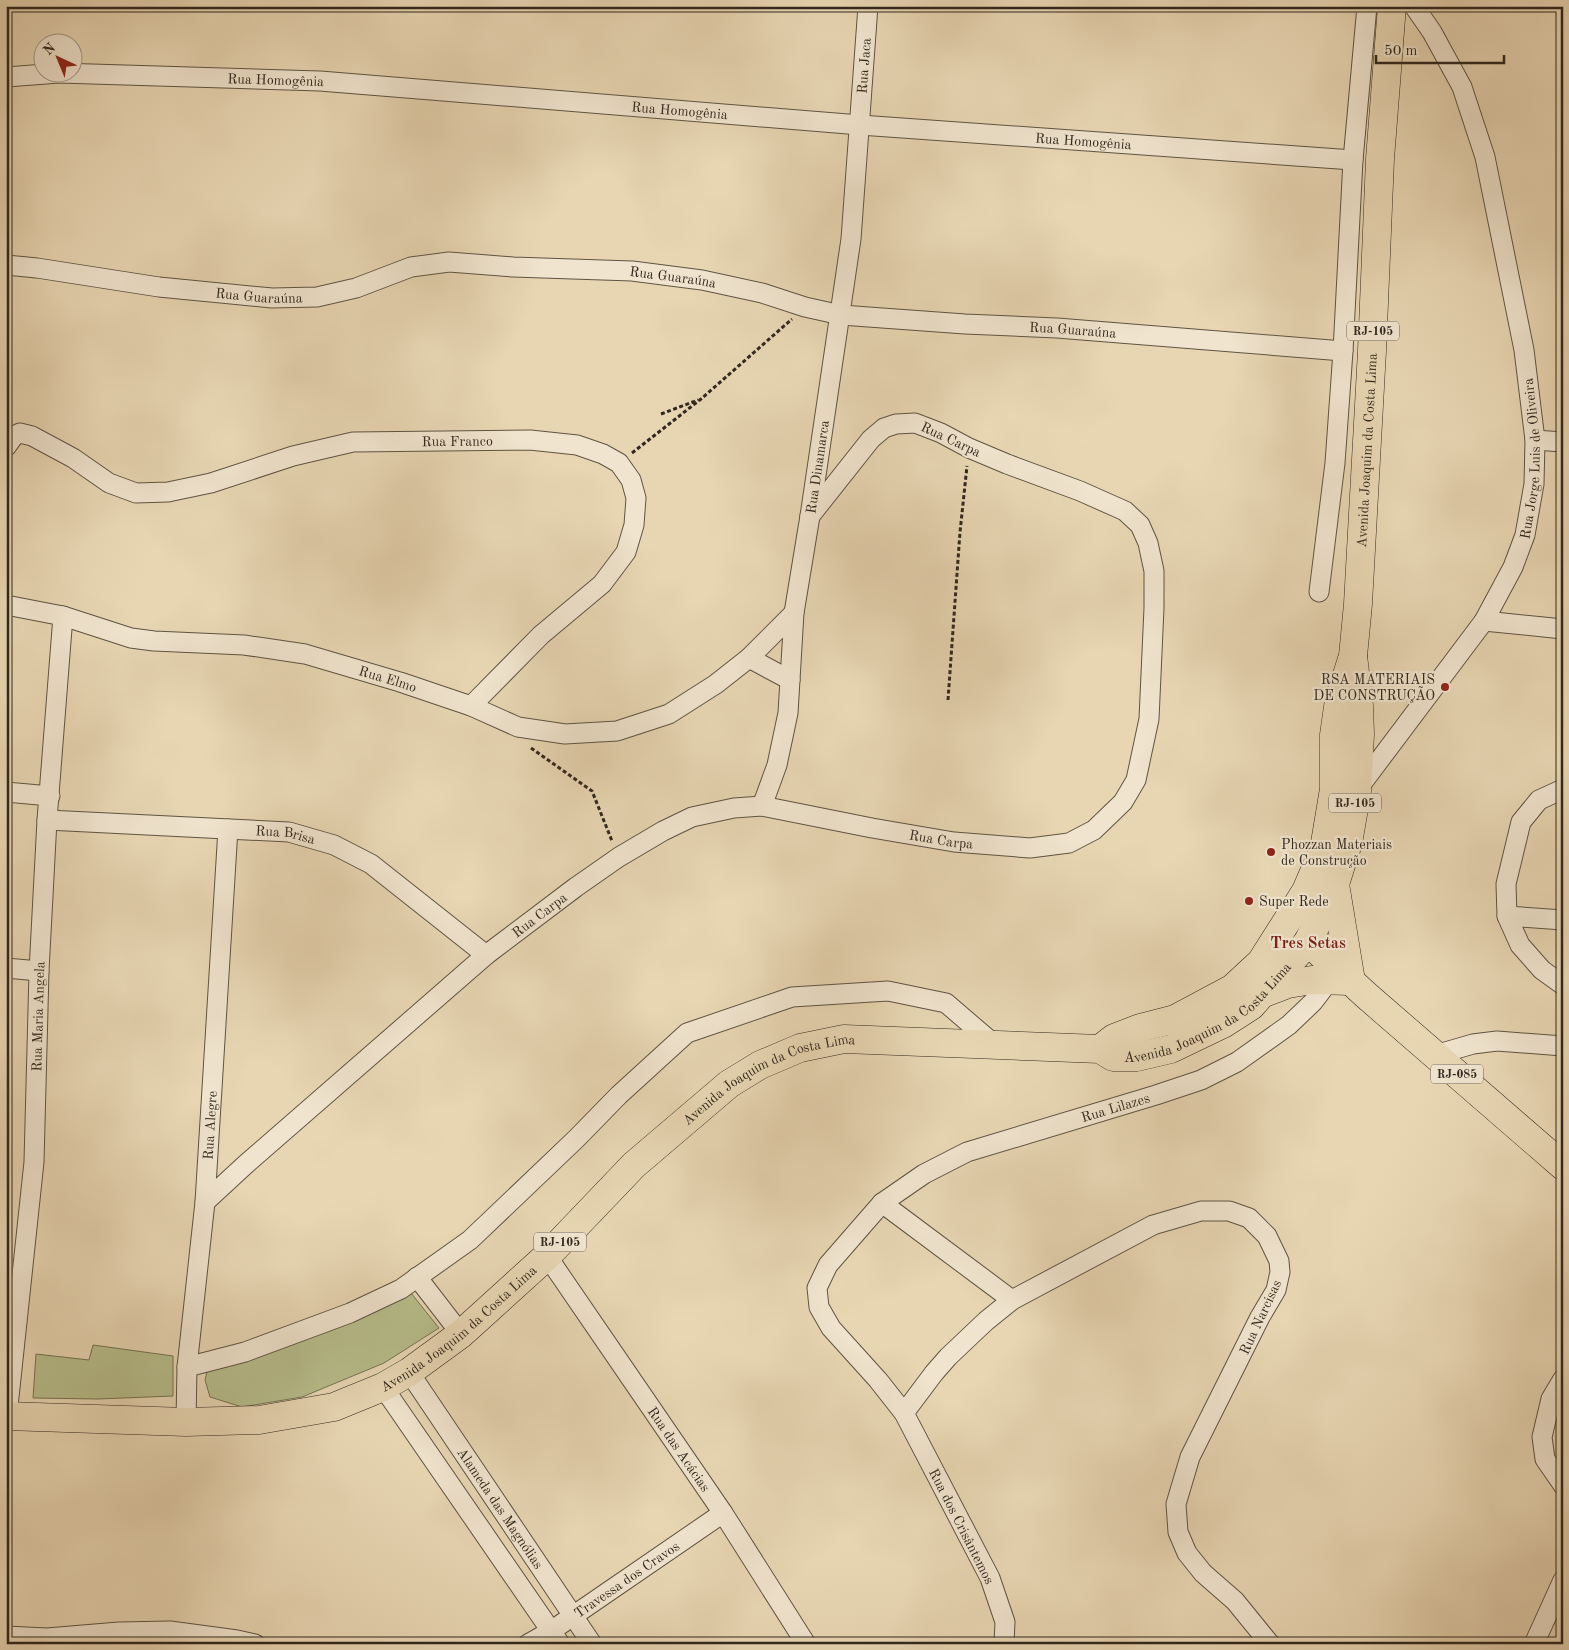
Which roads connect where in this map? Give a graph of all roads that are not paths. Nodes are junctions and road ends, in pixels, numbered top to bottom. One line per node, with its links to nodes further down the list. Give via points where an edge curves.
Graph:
1 (868, 6): 6 (street, Rua Jaca)
2 (1367, 6): 7 (street)
3 (1392, 6): 14 (main road, Avenida Joaquim da Costa Lima / RJ-105, via 1380,160)
4 (1414, 6): 11 (street, Rua Jorge Luis de Oliveira, via 1462,87 1485,157 1524,350)
5 (6, 77): 6 (street, Rua Homogênia, via 60,73 320,81)
6 (860, 125): 7 (street, Rua Homogênia); 9 (street, Rua Dinamarca)
7 (1352, 160): 10 (street)
8 (6, 265): 9 (street, Rua Guaraúna, via 272,298 317,297 356,288 411,267 449,262 632,271 702,280)
9 (841, 315): 10 (street, Rua Guaraúna); 16 (street, Rua Dinamarca)
10 (1343, 351): 15 (street)
11 (1535, 440): 12 (street); 21 (street, Rua Jorge Luis de Oliveira, via 1534,484 1525,534 1513,567)
12 (1563, 442)
13 (6, 447): 26 (street, Rua Franco, via 20,432 32,436 110,483 136,493 168,492 211,483 293,456 353,442 530,440 577,445 619,463 631,480 636,498 634,525 626,552 602,584 541,635)
14 (1366, 460): 15 (street); 23 (main road, Avenida Joaquim da Costa Lima / RJ-105, via 1359,595)
15 (1334, 463): 17 (street)
16 (810, 516): 19 (street, Rua Dinamarca); 31 (street, Rua Carpa, via 871,439 884,428 915,422 969,448 1125,511 1140,525 1154,571 1149,719 1136,780 1123,802 1094,830 1069,843 1030,848 954,842)
17 (1319, 592)
18 (6, 605): 20 (street, Rua Elmo)
19 (794, 613): 24 (street, Rua Elmo); 25 (street, Rua Dinamarca)
20 (63, 616): 26 (street, Rua Elmo, via 131,638 244,645 305,654); 30 (street, Rua Maria Angela)
21 (1484, 621): 22 (street); 28 (street, Rua Jorge Luis de Oliveira)
22 (1563, 628)
23 (1352, 656): 28 (main road, Avenida Joaquim da Costa Lima / RJ-105, via 1359,706); 35 (main road, Avenida Joaquim da Costa Lima / RJ-105, via 1339,700 1334,735 1334,789 1324,849)
24 (750, 658): 25 (street); 26 (street, Rua Elmo, via 669,714 617,731 565,734 518,727)
25 (790, 680): 31 (street, Rua Dinamarca, via 788,713 779,756)
26 (471, 706)
27 (1563, 789): 36 (street, via 1539,800 1521,822 1506,884)
28 (1357, 790): 34 (main road, Avenida Joaquim da Costa Lima / RJ-105, via 1348,843)
29 (6, 792): 30 (street)
30 (50, 796): 32 (street, Rua Maria Angela)
31 (762, 806): 39 (street, Rua Carpa, via 692,817 663,831 576,887)
32 (48, 820): 33 (street, Rua Brisa); 42 (street, Rua Maria Angela)
33 (228, 829): 39 (street, Rua Brisa, via 289,832 334,845 371,864); 51 (street, Rua Alegre)
34 (1336, 884): 38 (main road, Avenida Joaquim da Costa Lima / RJ-105); 43 (main road)
35 (1306, 891): 38 (main road); 40 (main road, Avenida Joaquim da Costa Lima / RJ-105)
36 (1507, 916): 37 (street); 44 (street, via 1520,945 1542,970)
37 (1563, 920)
38 (1308, 942): 40 (main road); 43 (main road, RJ-085); 45 (main road, Avenida Joaquim da Costa Lima / RJ-105)
39 (486, 955): 51 (street, Rua Carpa)
40 (1261, 962): 48 (main road, Avenida Joaquim da Costa Lima / RJ-105, via 1233,988 1175,1020 1114,1038)
41 (6, 968): 42 (street)
42 (39, 971): 62 (street, Rua Maria Angela, via 34,1162)
43 (1340, 981): 45 (main road, via 1312,980); 49 (main road, RJ-085); 52 (street, Rua Lilazes, via 1289,1025 1237,1062 1201,1080 967,1152 924,1174)
44 (1563, 985)
45 (1264, 993): 48 (main road, Avenida Joaquim da Costa Lima / RJ-105, via 1251,1006 1223,1024 1171,1049 1136,1057 1113,1057)
46 (996, 1044): 48 (main road, Avenida Joaquim da Costa Lima / RJ-105); 53 (main road, Avenida Joaquim da Costa Lima / RJ-105, via 844,1039 800,1048 760,1066 730,1084 634,1165); 54 (street, via 946,1003 888,991 792,998 687,1033 470,1240)
47 (1563, 1046): 49 (street, via 1497,1041)
48 (1100, 1049)
49 (1435, 1055): 50 (main road, RJ-085)
50 (1563, 1166)
51 (205, 1202): 57 (street, Rua Alegre)
52 (882, 1203): 55 (street); 61 (street, Rua Lilazes, via 828,1265 817,1288 819,1306 831,1328)
53 (546, 1256): 56 (main road, Avenida Joaquim da Costa Lima / RJ-105); 65 (street, Rua das Acácias)
54 (417, 1277): 56 (street); 57 (street, via 401,1289 350,1313 244,1352)
55 (1012, 1300): 61 (street, Rua Narcisas, via 948,1357); 75 (street, Rua Narcisas, via 1153,1225 1201,1211 1229,1211 1249,1218 1267,1236 1279,1260 1276,1290 1190,1457 1176,1504 1178,1532 1187,1553 1203,1573 1235,1601)
56 (461, 1334): 58 (main road, Avenida Joaquim da Costa Lima / RJ-105)
57 (187, 1367): 63 (street, Rua Alegre)
58 (409, 1372): 60 (main road, Avenida Joaquim da Costa Lima / RJ-105); 67 (street, Alameda das Magnólias)
59 (1563, 1379): 64 (street, via 1551,1399 1542,1437 1545,1459)
60 (383, 1387): 63 (main road, Avenida Joaquim da Costa Lima / RJ-105, via 334,1407 260,1420); 69 (street, Alameda das Magnólias)
61 (904, 1413): 74 (street, Rua dos Crisântemos, via 990,1578 1005,1622)
62 (7, 1416): 63 (main road, Avenida Joaquim da Costa Lima / RJ-105)
63 (186, 1422)
64 (1563, 1485)
65 (723, 1513): 67 (street, Travessa dos Cravos); 73 (street, Rua das Acácias)
66 (1563, 1580): 76 (street)
67 (573, 1615): 69 (street, Travessa dos Cravos); 72 (street, Alameda das Magnólias)
68 (6, 1636): 70 (street, via 47,1638 170,1631)
69 (555, 1637): 71 (street, Travessa dos Cravos)
70 (255, 1644)
71 (528, 1644)
72 (592, 1644)
73 (806, 1644)
74 (1004, 1644)
75 (1270, 1644)
76 (1534, 1644)

